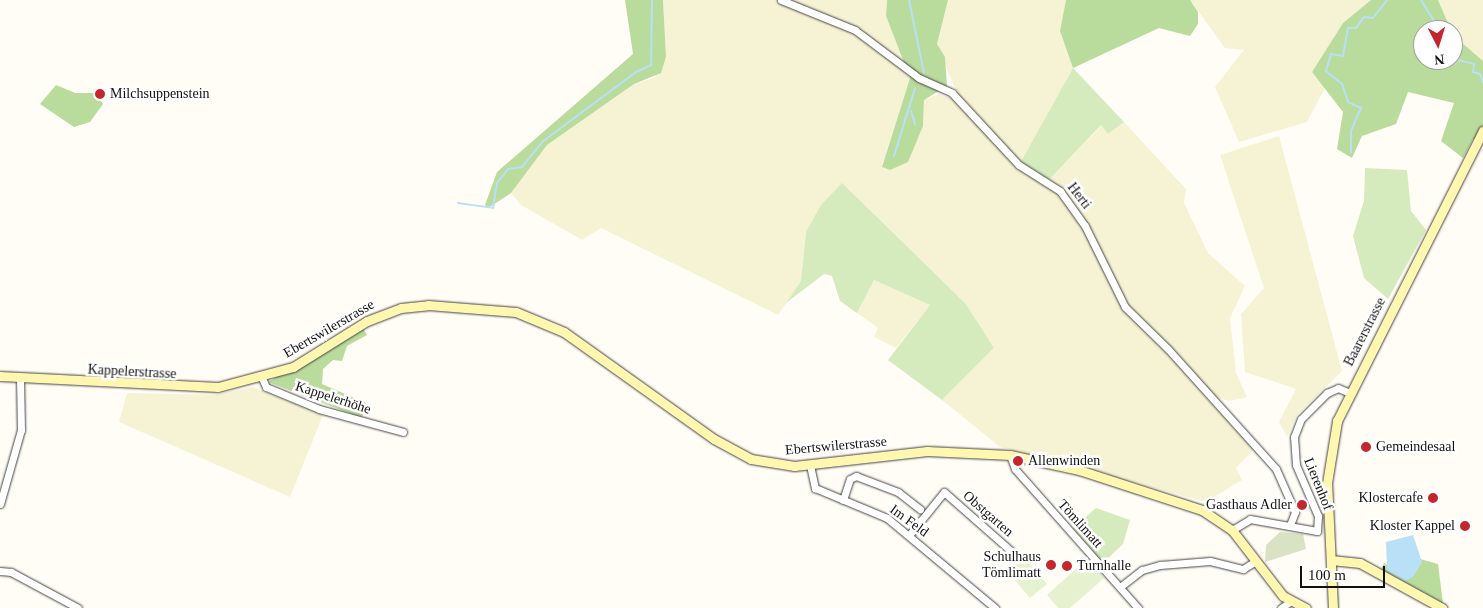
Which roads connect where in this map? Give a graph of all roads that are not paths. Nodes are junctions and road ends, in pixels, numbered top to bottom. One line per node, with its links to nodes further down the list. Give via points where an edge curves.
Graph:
1 (781, 0): 13 (street, Herti, via 855,30 919,78 952,93 1019,165 1055,186 1070,202 1125,307 1276,469 1295,512)
2 (1483, 131): 6 (street, Baarerstrasse)
3 (0, 376): 4 (street, Kappelerstrasse)
4 (20, 377): 5 (street, Kappelerstrasse, via 190,388); 11 (street, via 21,430)
5 (262, 378): 7 (street, Kappelerhöhe, via 266,387 319,409); 9 (street, Ebertswilerstrasse, via 305,361 367,321 400,308 428,305 516,312 564,332 732,450 765,463)
6 (1350, 393): 13 (street, Lierenhof, via 1338,388 1327,393 1297,427 1294,456 1320,524 1312,533); 17 (street, Baarerstrasse, via 1333,436 1328,465)
7 (403, 432)
8 (1010, 455): 9 (street, Ebertswilerstrasse, via 927,451); 14 (street, Ebertswilerstrasse, via 1078,470 1174,500 1209,513); 20 (street, Tömlimatt, via 1015,469)
9 (810, 465): 10 (street, Im Feld, via 815,488)
10 (843, 500): 12 (street, via 850,479 856,476 898,492); 15 (street, Im Feld, via 887,518)
11 (0, 504)
12 (920, 509)
13 (1290, 525): 14 (street, Lierenhof, via 1250,519)
14 (1232, 530): 18 (street, Ebertswilerstrasse)
15 (910, 534): 16 (street, Obstgarten, via 944,492); 23 (street, Im Feld)
16 (1012, 552)
17 (1331, 560): 27 (street, Baarerstrasse); 28 (street, via 1360,563)
18 (1256, 561): 20 (street, via 1242,569 1210,561 1160,565 1142,570); 21 (street, Ebertswilerstrasse)
19 (0, 571): 22 (street, via 11,572)
20 (1120, 587): 24 (street, Tömlimatt)
21 (1291, 601): 25 (street); 26 (street, Ebertswilerstrasse)
22 (78, 608)
23 (995, 608)
24 (1138, 608)
25 (1281, 608)
26 (1306, 608)
27 (1333, 608)
28 (1442, 608)

